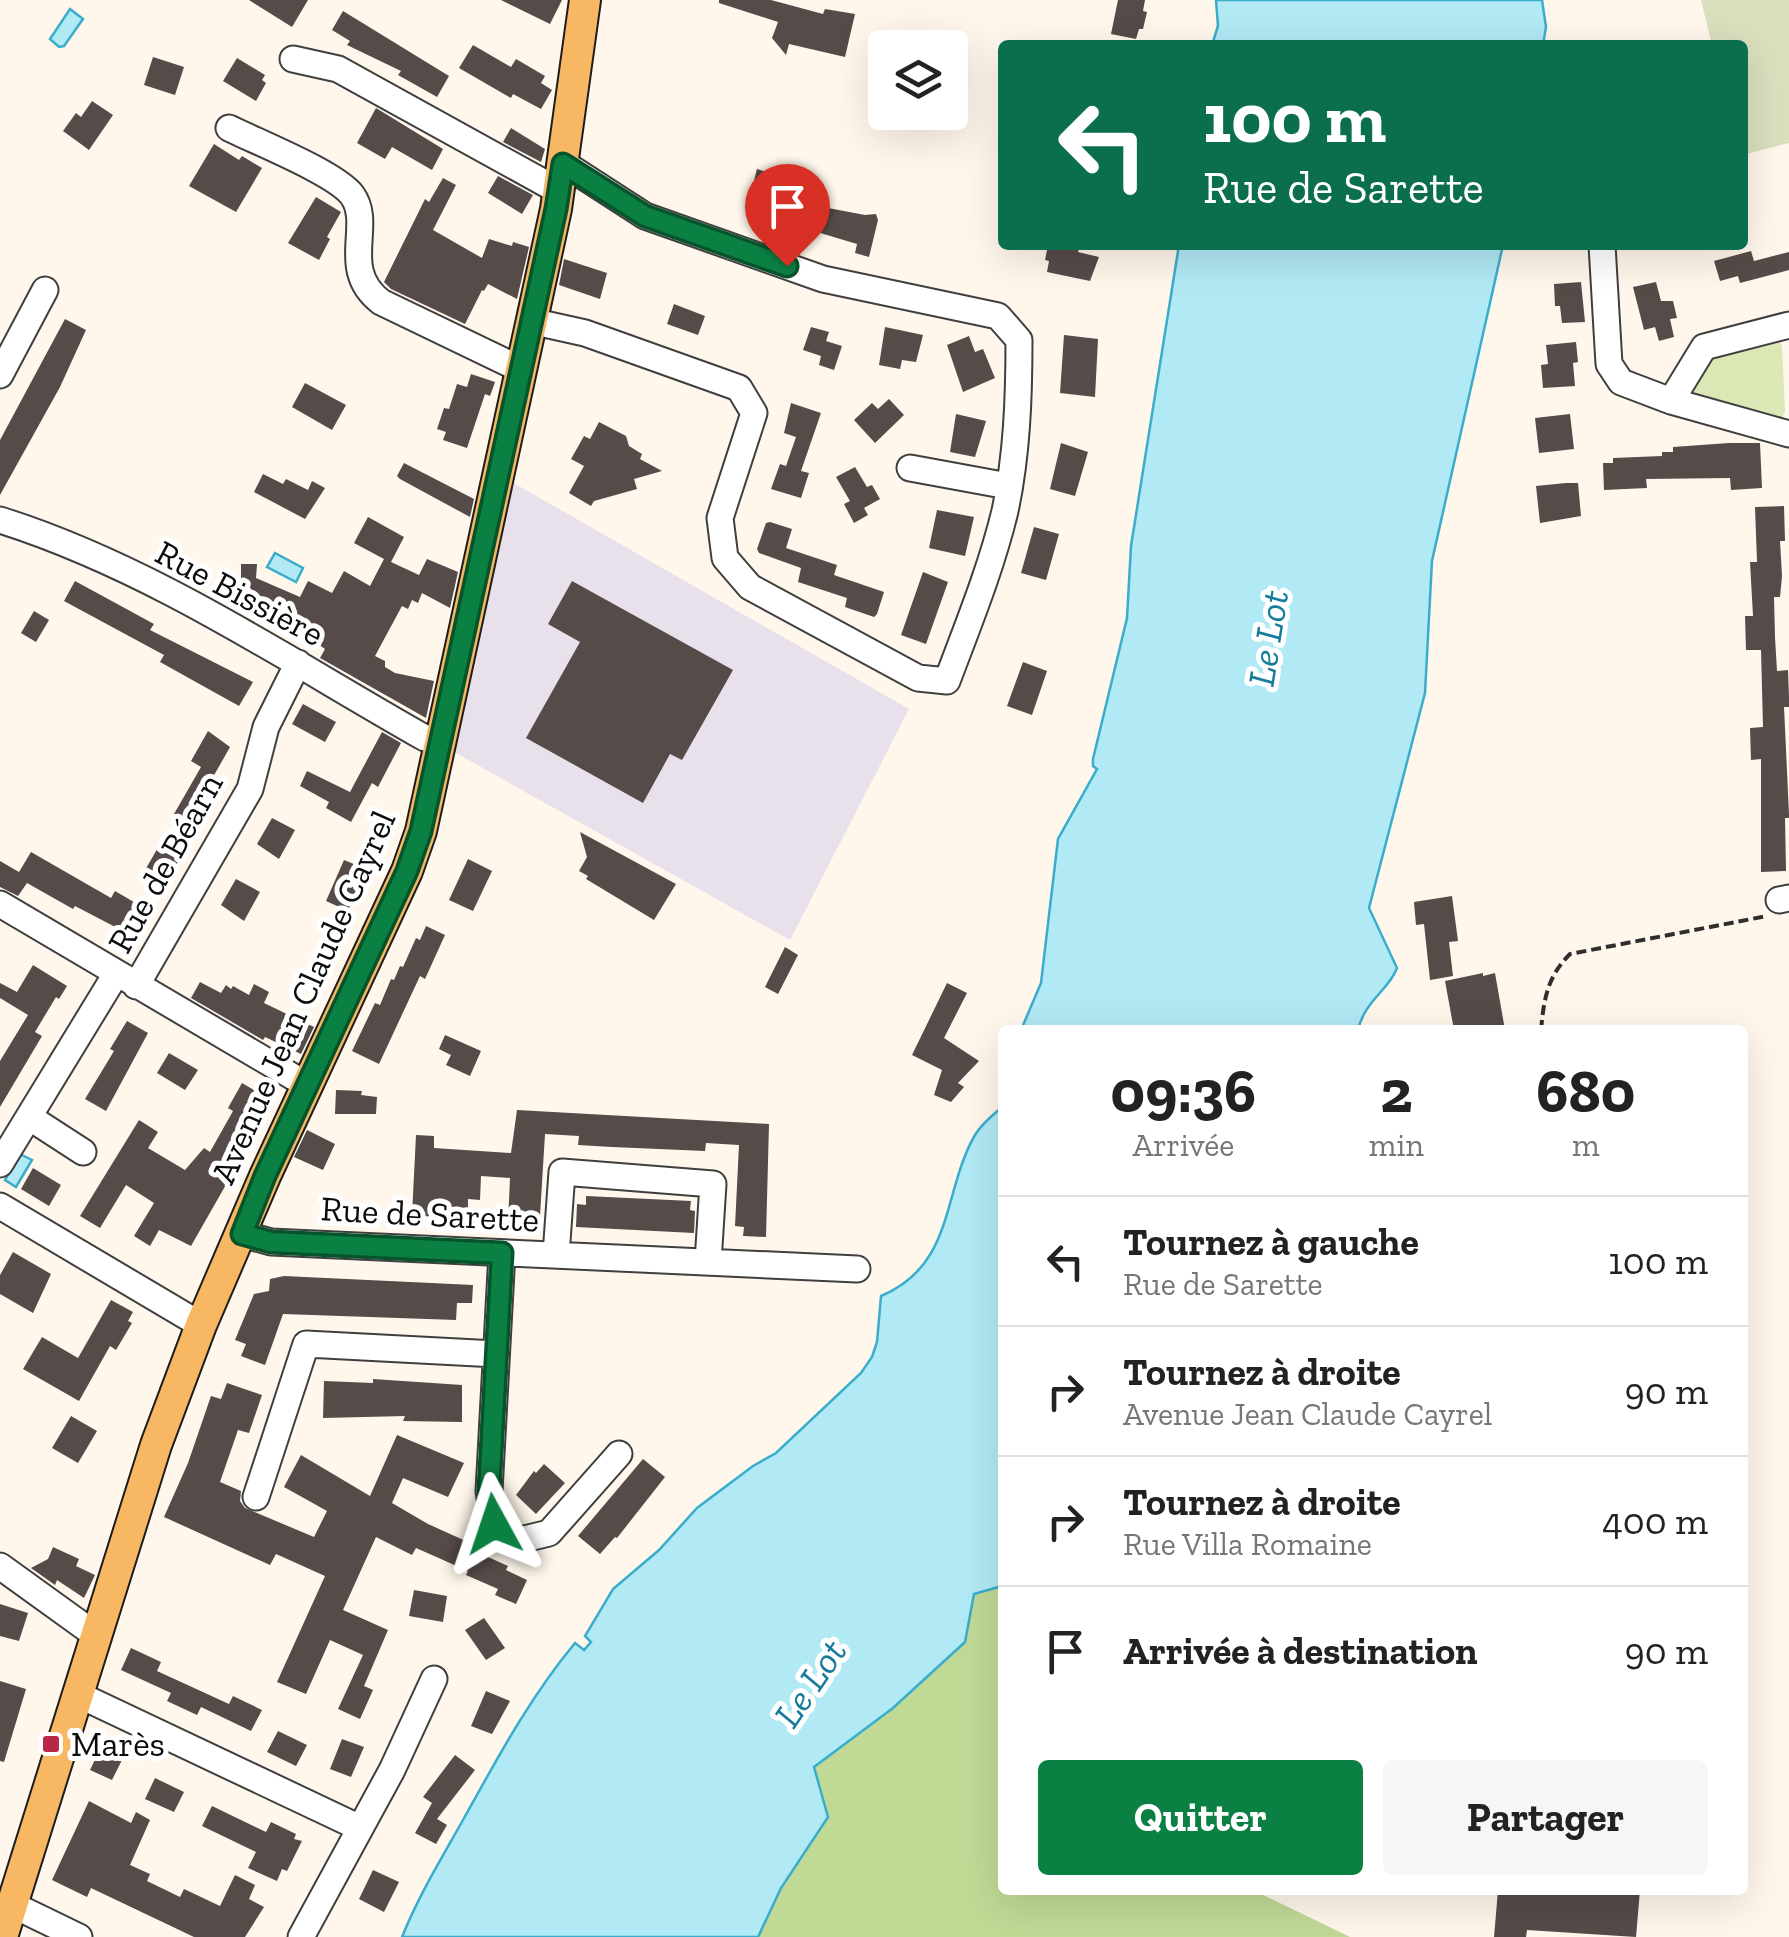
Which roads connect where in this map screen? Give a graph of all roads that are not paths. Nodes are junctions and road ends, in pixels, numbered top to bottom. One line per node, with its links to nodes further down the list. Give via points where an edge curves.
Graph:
1 (585, 0): 4 (main road, Avenue Jean Claude Cayrel)
2 (292, 59): 4 (street, via 338,69)
3 (230, 128): 10 (street, via 351,194 356,250 370,294)
4 (561, 177): 7 (main road, Avenue Jean Claude Cayrel); 14 (street, via 645,216 823,279 998,316 1019,340 1020,404)
5 (1602, 250): 11 (street, via 1609,364 1620,382)
6 (44, 290): 9 (street)
7 (531, 322): 10 (main road, Avenue Jean Claude Cayrel); 14 (street, via 585,333 739,388 754,413 720,518 725,558 750,587 918,678 947,681)
8 (1789, 326): 11 (street, via 1704,347)
9 (3, 363)
10 (520, 369): 17 (main road, Avenue Jean Claude Cayrel)
11 (1671, 401): 12 (street)
12 (1789, 434)
13 (910, 468): 14 (street)
14 (1008, 486)
15 (0, 520): 16 (street, Rue Bissière, via 62,540)
16 (298, 663): 17 (street, Rue Bissière); 19 (street, Rue de Béarn, via 266,727 250,789)
17 (440, 742): 20 (main road, Avenue Jean Claude Cayrel, via 407,871)
18 (0, 904): 19 (street)
19 (126, 980): 20 (street); 21 (street, Rue de Béarn)
20 (307, 1085): 25 (main road, Avenue Jean Claude Cayrel)
21 (29, 1117): 22 (street); 23 (street, Rue de Béarn)
22 (83, 1152)
23 (0, 1164)
24 (0, 1206): 30 (street)
25 (242, 1234): 26 (street, Rue de Sarette, via 271,1242); 30 (main road, Avenue Jean Claude Cayrel)
26 (502, 1253): 27 (street, Rue de Sarette); 31 (street)
27 (556, 1255): 28 (street, Rue de Sarette); 28 (street, Rue de Sarette, via 562,1172 713,1184)
28 (708, 1262): 29 (street, Rue de Sarette)
29 (857, 1269)
30 (202, 1325): 35 (main road, Avenue Jean Claude Cayrel)
31 (496, 1354): 32 (street, via 489,1491 494,1524 520,1540 549,1533); 33 (street, via 306,1344)
32 (619, 1454)
33 (256, 1497)
34 (0, 1566): 35 (street)
35 (97, 1636): 37 (main road, Avenue Jean Claude Cayrel)
36 (434, 1679): 38 (street)
37 (79, 1694): 38 (street); 39 (main road, Avenue Jean Claude Cayrel)
38 (360, 1828): 42 (street)
39 (13, 1905): 40 (main road, Avenue Jean Claude Cayrel); 41 (street)
40 (2, 1937)
41 (79, 1937)
42 (301, 1937)

